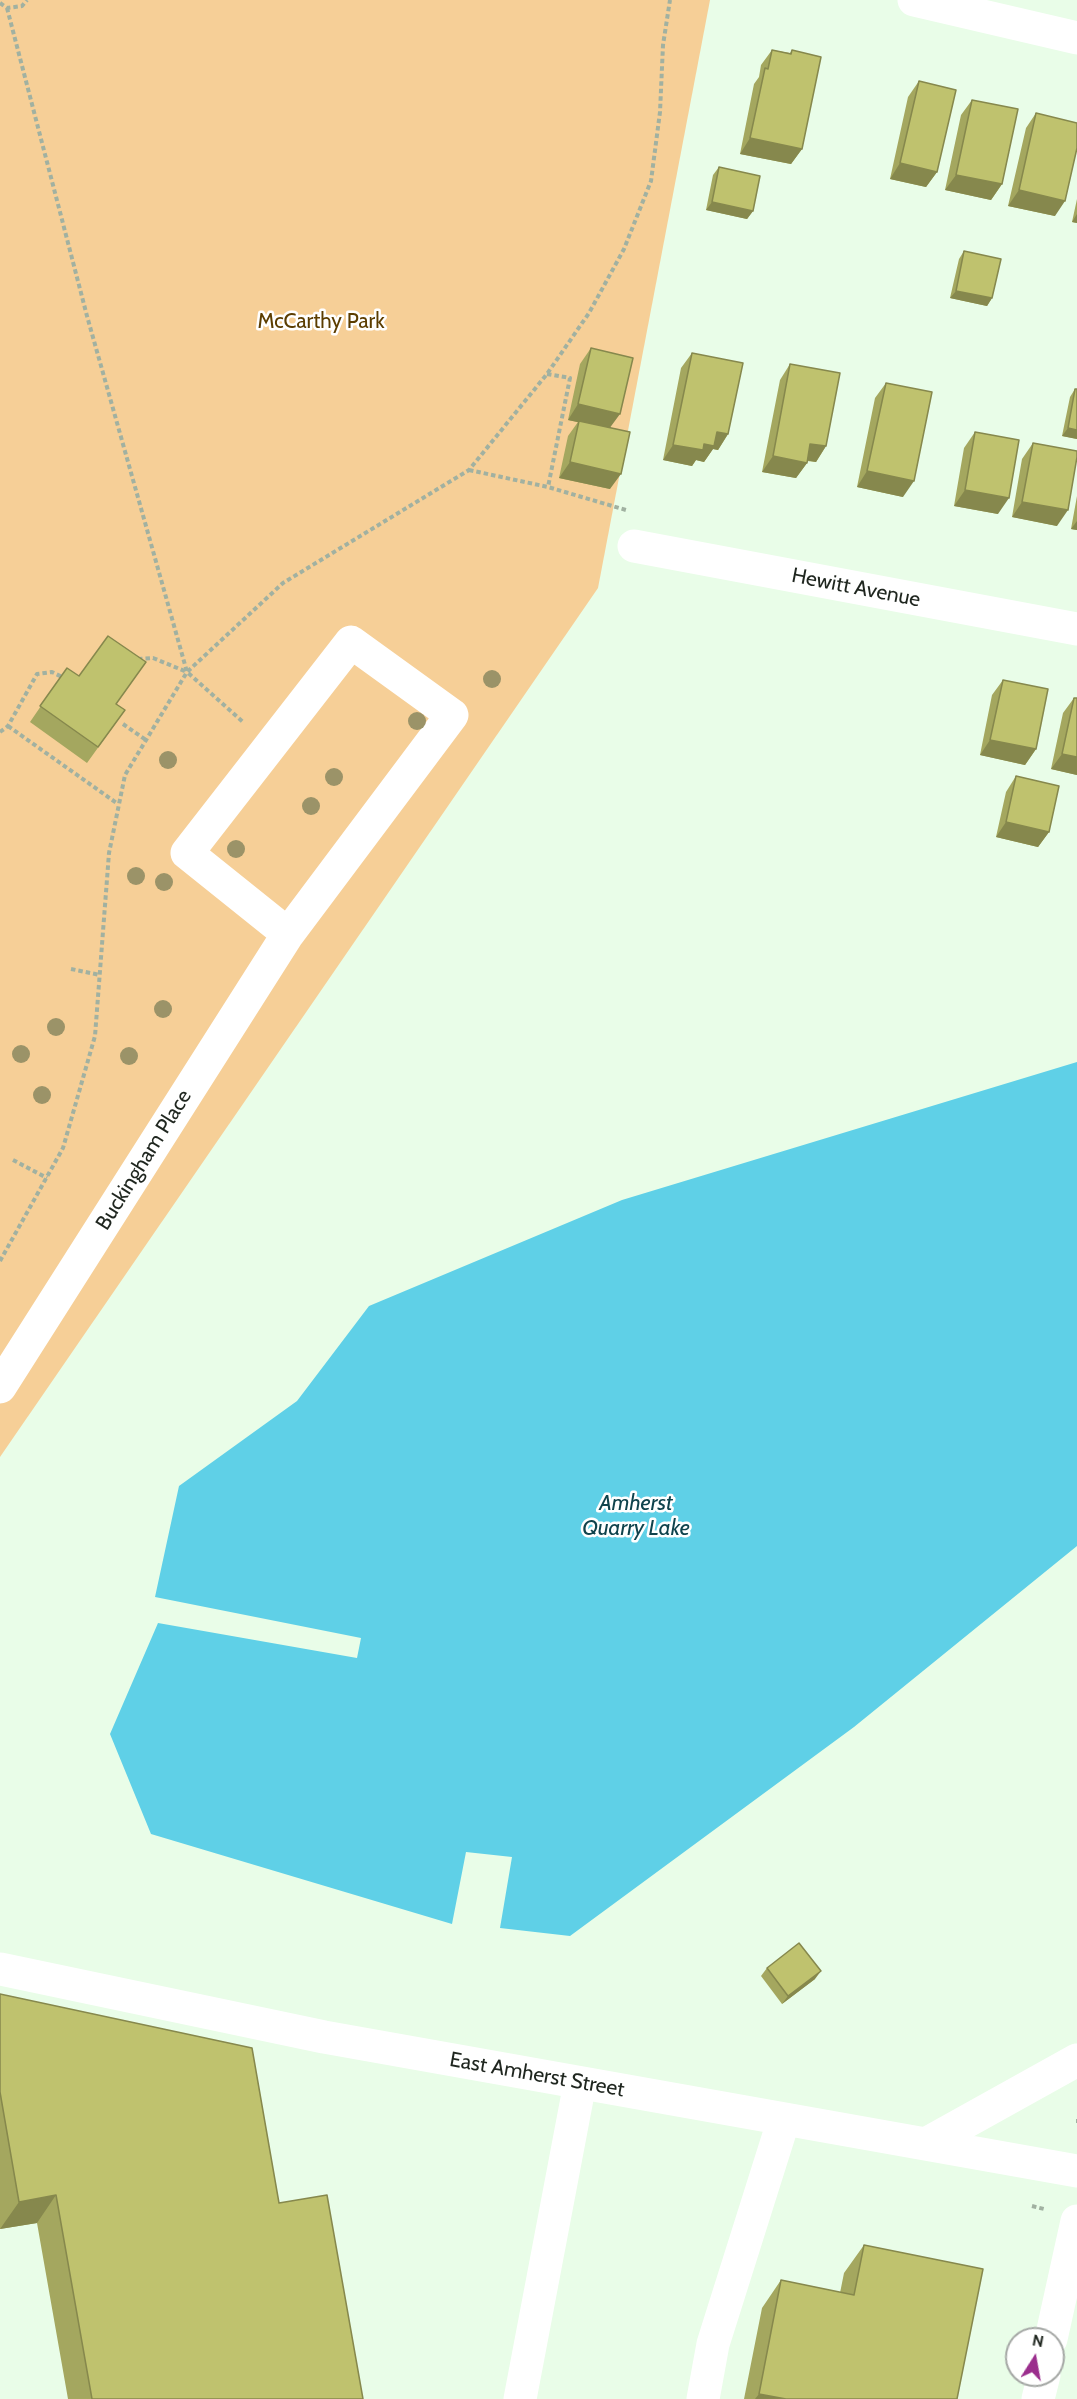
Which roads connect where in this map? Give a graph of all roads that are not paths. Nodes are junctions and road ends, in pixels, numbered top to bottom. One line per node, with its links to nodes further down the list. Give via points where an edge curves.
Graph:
1 (914, 0): 2 (street)
2 (1077, 38)
3 (634, 546): 4 (street, Hewitt Avenue)
4 (1077, 629)
5 (288, 934): 5 (street, Buckingham Place, via 452,716 351,642 187,853); 6 (street, Buckingham Place)
6 (0, 1387)
7 (0, 1969): 9 (street, East Amherst Street, via 324,2037)
8 (1077, 2060): 11 (street)
9 (580, 2083): 10 (street, East Amherst Street); 15 (street)
10 (784, 2119): 11 (street, East Amherst Street); 16 (street, via 713,2343)
11 (926, 2144): 12 (street, East Amherst Street)
12 (1077, 2170)
13 (1077, 2222): 14 (street)
14 (1055, 2327)
15 (520, 2399)
16 (703, 2399)

